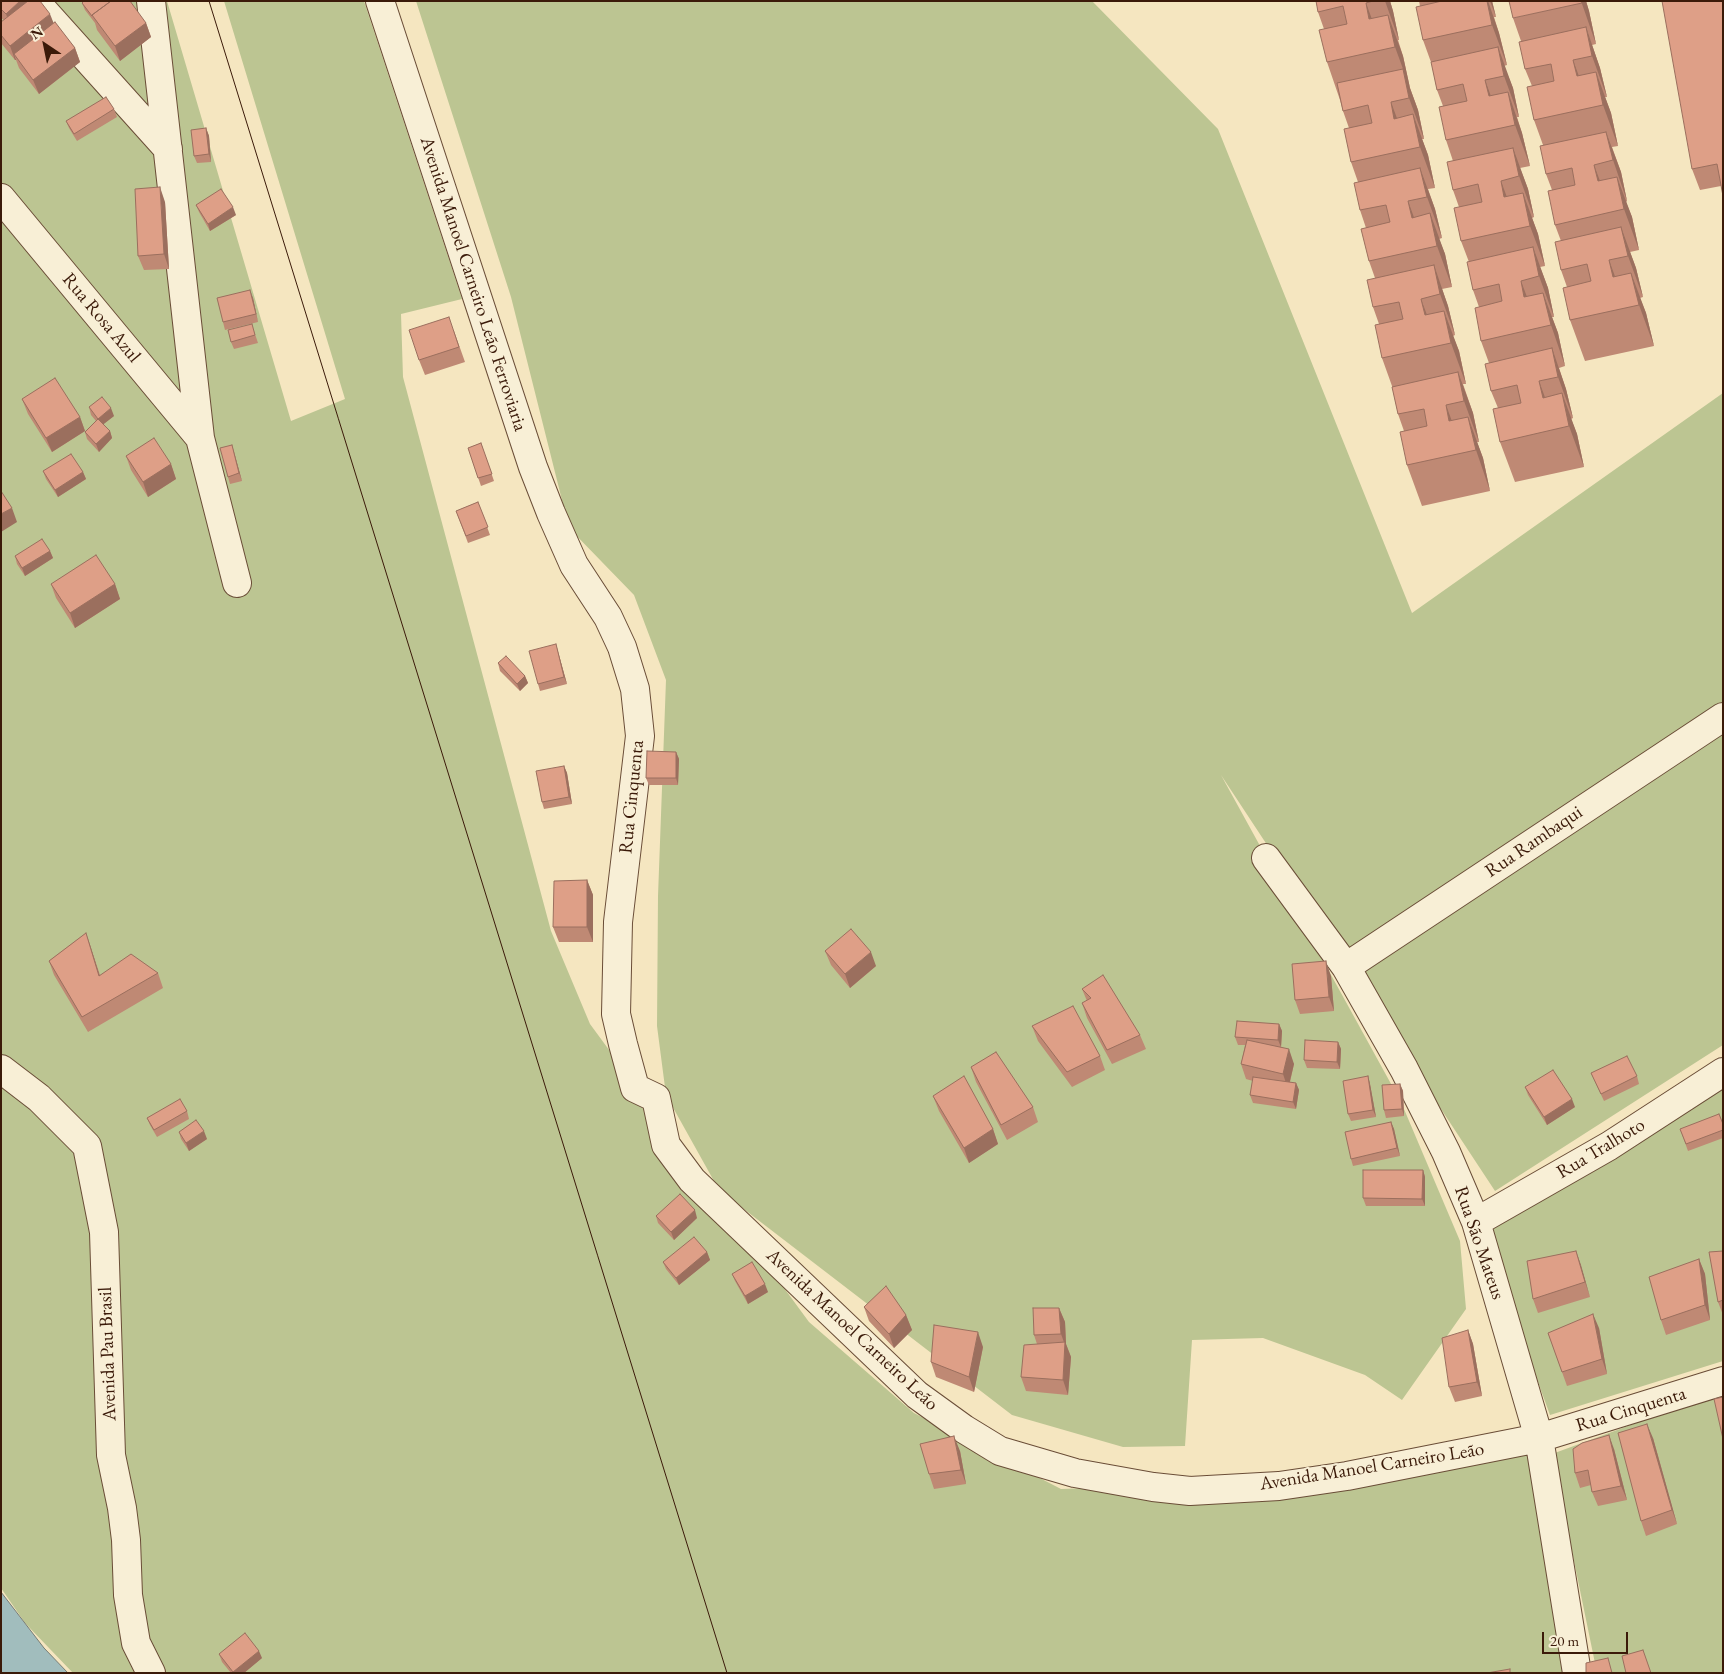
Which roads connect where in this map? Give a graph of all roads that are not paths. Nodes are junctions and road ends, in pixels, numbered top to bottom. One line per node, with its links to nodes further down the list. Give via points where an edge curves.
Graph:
1 (35, 1): 4 (street)
2 (150, 1): 4 (street)
3 (380, 1): 7 (street, Avenida Manoel Carneiro Leão Ferroviaria, via 533,467)
4 (168, 148): 6 (street)
5 (1, 198): 6 (street, Rua Rosa Azul)
6 (200, 438): 8 (street)
7 (574, 564): 12 (street, Rua Cinquenta, via 608,617 622,647 634,689 640,736 618,922 616,1014)
8 (237, 583)
9 (1723, 717): 11 (street, Rua Rambaqui)
10 (1266, 858): 11 (street, Rua São Mateus)
11 (1346, 967): 15 (street, Rua São Mateus, via 1446,1152)
12 (623, 1044): 17 (street, Avenida Manoel Carneiro Leão, via 636,1088 656,1098 666,1145 692,1180 917,1395 1000,1451 1075,1473 1190,1491 1279,1486 1347,1476)
13 (1, 1069): 18 (street, Avenida Pau Brasil, via 39,1098 87,1146 104,1232 111,1455 126,1540 128,1595 136,1643)
14 (1723, 1072): 15 (street, Rua Tralhoto, via 1608,1146)
15 (1476, 1222): 17 (street, Rua São Mateus)
16 (1723, 1382): 17 (street, Rua Cinquenta)
17 (1539, 1438): 19 (street, Rua São Mateus)
18 (151, 1673)
19 (1577, 1673)

